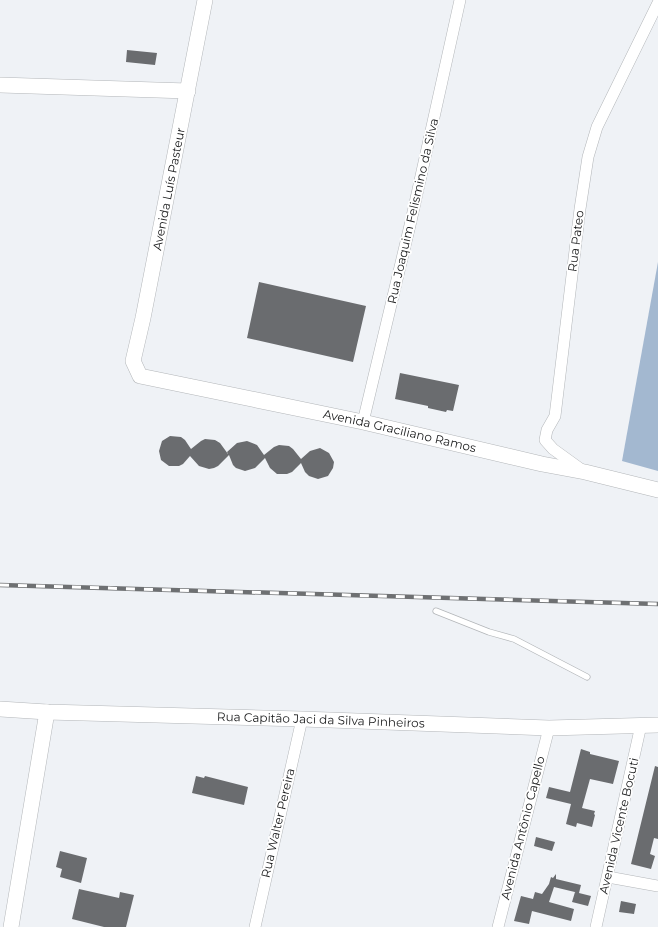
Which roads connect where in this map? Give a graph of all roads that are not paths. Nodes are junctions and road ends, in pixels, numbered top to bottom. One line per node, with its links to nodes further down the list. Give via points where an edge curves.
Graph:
1 (205, 0): 5 (street, Avenida Luís Pasteur)
2 (460, 0): 7 (street, Rua Joaquim Felismino da Silva)
3 (658, 2): 8 (street, Rua Pateo, via 597,127 588,157 581,201 555,416 545,440 553,450)
4 (0, 85): 5 (street)
5 (188, 91): 6 (street, Avenida Luís Pasteur, via 133,361)
6 (140, 376): 7 (street, Avenida Graciliano Ramos)
7 (363, 422): 8 (street, Avenida Graciliano Ramos)
8 (585, 472): 9 (street, Avenida Graciliano Ramos)
9 (658, 490)
10 (436, 611): 11 (lane, via 514,639)
11 (587, 677)
12 (0, 709): 13 (street, Rua Capitão Jaci da Silva Pinheiros)
13 (47, 712): 14 (street, Rua Capitão Jaci da Silva Pinheiros); 20 (street)
14 (302, 719): 17 (street, Rua Capitão Jaci da Silva Pinheiros); 21 (street, Rua Walter Pereira)
15 (641, 725): 16 (street); 17 (street, Rua Capitão Jaci da Silva Pinheiros); 18 (street, Avenida Vicente Bocuti)
16 (658, 725)
17 (549, 728): 22 (street, Avenida Antônio Capello)
18 (608, 877): 19 (street); 23 (street, Avenida Vicente Bocuti)
19 (658, 886)
20 (11, 927)
21 (255, 927)
22 (498, 927)
23 (596, 927)

